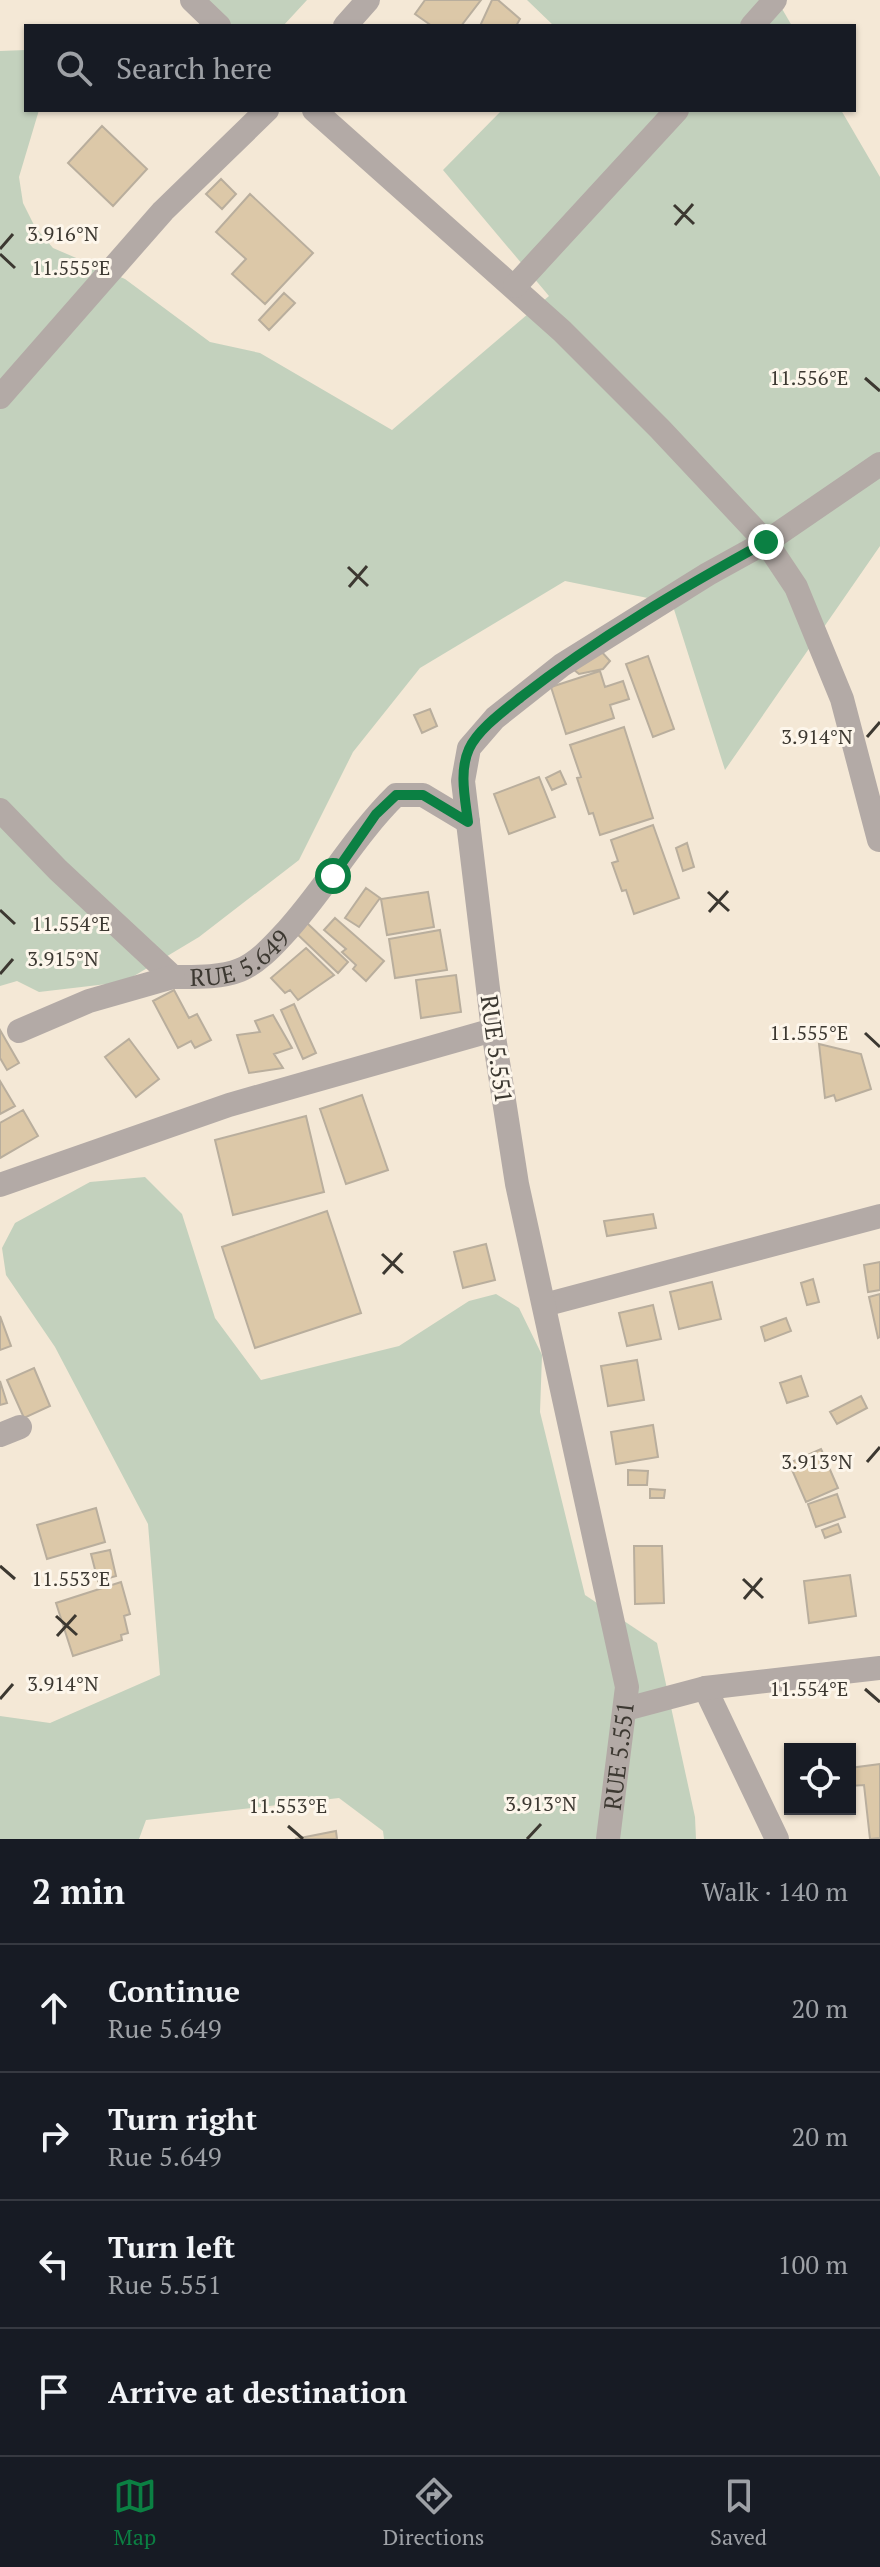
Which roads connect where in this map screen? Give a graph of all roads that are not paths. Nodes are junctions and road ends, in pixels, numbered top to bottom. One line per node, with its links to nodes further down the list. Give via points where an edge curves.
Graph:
1 (192, 0): 4 (street)
2 (368, 0): 5 (street)
3 (775, 0): 6 (street)
4 (217, 24)
5 (347, 24)
6 (754, 24)
7 (265, 112): 11 (street, via 163,211)
8 (316, 112): 10 (street)
9 (675, 112): 10 (street)
10 (515, 286): 13 (street)
11 (0, 397)
12 (880, 464): 13 (street, RUE 5.551)
13 (766, 542): 15 (street, RUE 5.551, via 562,665 495,718 469,748 463,781); 16 (street, via 796,587 842,699)
14 (0, 810): 17 (street, RUE 5.649)
15 (468, 822): 17 (street, RUE 5.649, via 423,795 396,795 267,953 240,970); 18 (street, RUE 5.551)
16 (879, 840)
17 (173, 977): 19 (street, via 89,1001)
18 (493, 1030): 20 (street, via 229,1105); 22 (street, RUE 5.551, via 517,1184)
19 (19, 1031)
20 (0, 1185)
21 (880, 1216): 22 (street)
22 (544, 1305): 25 (street, RUE 5.551, via 623,1660)
23 (880, 1668): 24 (street)
24 (705, 1688): 25 (street); 27 (street)
25 (626, 1709): 26 (street, RUE 5.551)
26 (608, 1839)
27 (777, 1839)

